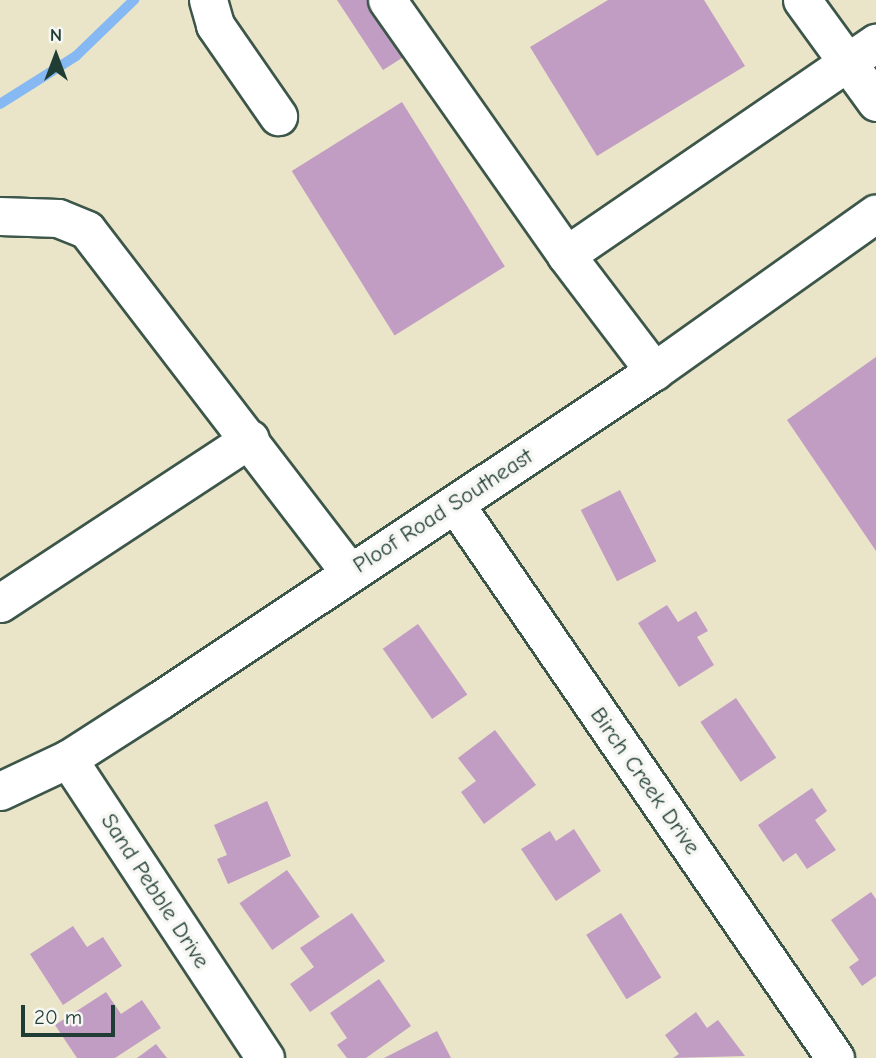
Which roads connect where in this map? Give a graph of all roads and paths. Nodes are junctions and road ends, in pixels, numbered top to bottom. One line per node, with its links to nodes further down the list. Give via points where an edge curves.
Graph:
1 (208, 0): 7 (street, via 215,25)
2 (387, 0): 10 (street)
3 (802, 0): 5 (street)
4 (876, 43): 5 (street)
5 (846, 64): 6 (street); 10 (street)
6 (876, 102)
7 (278, 116)
8 (876, 213): 11 (street, Ploof Road Southeast)
9 (0, 216): 12 (street, via 58,218 88,230)
10 (566, 255): 11 (street)
11 (653, 371): 13 (street, Ploof Road Southeast)
12 (250, 439): 14 (street); 15 (street)
13 (455, 504): 14 (street, Ploof Road Southeast); 19 (street, Birch Creek Drive)
14 (349, 572): 16 (street, Ploof Road Southeast)
15 (0, 603)
16 (68, 759): 17 (street, Ploof Road Southeast); 18 (street, Sand Pebble Drive)
17 (0, 791)
18 (265, 1058)
19 (835, 1058)

